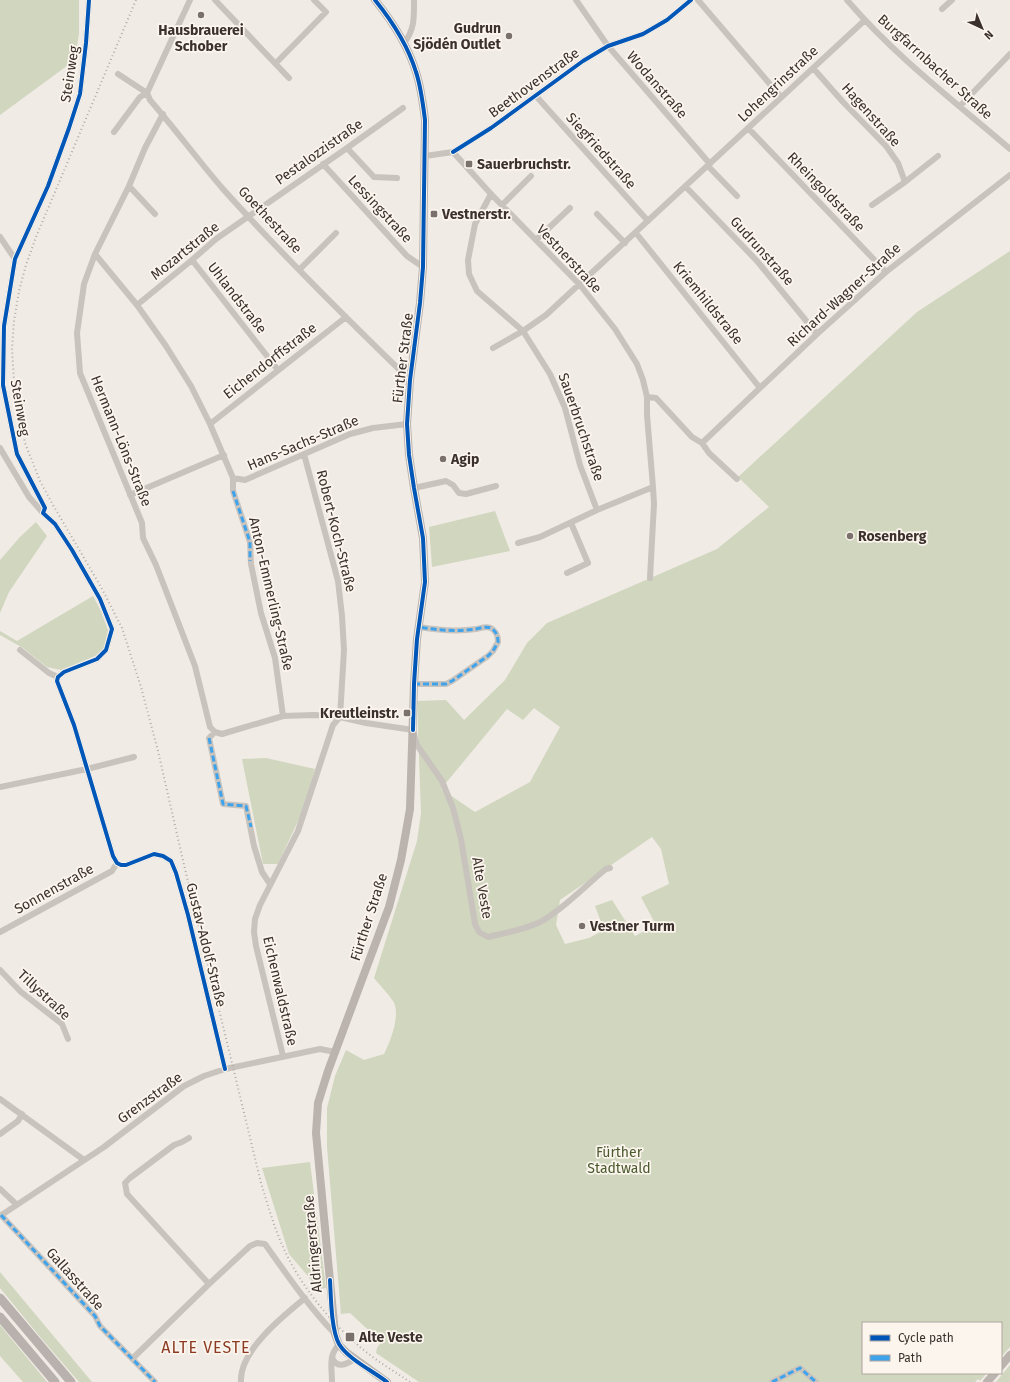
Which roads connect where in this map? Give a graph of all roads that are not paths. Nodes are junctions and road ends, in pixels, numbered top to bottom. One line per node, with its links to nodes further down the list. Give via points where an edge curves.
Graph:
1 (89, 0): 57 (street, Steinweg, via 80,94 48,186)
2 (190, 0): 21 (street)
3 (215, 0): 17 (street)
4 (314, 0): 17 (street, via 326,12)
5 (375, 0): 14 (main road, Fürther Straße)
6 (414, 0): 14 (street, via 414,24)
7 (576, 0): 15 (street, Wodanstraße)
8 (691, 0): 15 (street, Beethovenstraße, via 667,20 649,30)
9 (698, 0): 23 (street)
10 (848, 0): 13 (street, Burgfarrnbacher Straße)
11 (952, 0): 12 (street)
12 (942, 9)
13 (865, 20): 18 (street, Lohengrinstraße); 24 (street, Burgfarrnbacher Straße, via 909,63)
14 (404, 44): 32 (main road, Fürther Straße, via 416,71 422,96)
15 (608, 46): 22 (street, Beethovenstraße); 35 (street, Wodanstraße)
16 (1010, 54): 24 (street)
17 (276, 63): 20 (street)
18 (813, 68): 23 (street, Lohengrinstraße); 39 (street, Hagenstraße, via 886,146 898,163)
19 (118, 74): 21 (street, Goethestraße)
20 (289, 78)
21 (148, 93): 26 (street, Goethestraße, via 150,100); 28 (street, via 140,97)
22 (536, 96): 31 (street, Beethovenstraße); 50 (street, Siegfriedstraße)
23 (781, 97): 27 (street, Lohengrinstraße)
24 (960, 106): 30 (street, Burgfarrnbacher Straße)
25 (403, 108): 29 (street, Pestalozzistraße)
26 (163, 114): 40 (street, Hermann-Löns-Straße); 49 (street, Goethestraße)
27 (748, 128): 35 (street, Lohengrinstraße); 61 (street, Rheingoldstraße)
28 (114, 132)
29 (347, 148): 34 (street, Pestalozzistraße); 38 (street, via 374,177)
30 (1010, 149)
31 (453, 152): 32 (street, Beethovenstraße); 42 (street, Vestnerstraße)
32 (425, 156): 59 (main road, Fürther Straße)
33 (938, 156): 39 (street)
34 (323, 164): 49 (street, Pestalozzistraße); 59 (street, Lessingstraße, via 407,256)
35 (709, 165): 41 (street, Lohengrinstraße); 43 (street)
36 (1010, 175): 61 (street, Richard-Wagner-Straße)
37 (531, 176): 45 (street)
38 (397, 178)
39 (905, 182): 44 (street)
40 (129, 186): 47 (street); 56 (street, Hermann-Löns-Straße)
41 (686, 187): 50 (street, Lohengrinstraße); 66 (street, Gudrunstraße, via 758,261)
42 (491, 194): 45 (street, Vestnerstraße); 65 (street, Sauerbruchstraße, via 476,224 468,260 469,274 477,291)
43 (737, 196)
44 (872, 205)
45 (502, 206): 54 (street, Vestnerstraße)
46 (570, 208): 54 (street)
47 (155, 214)
48 (597, 214): 55 (street)
49 (248, 216): 58 (street, Mozartstraße); 60 (street, Goethestraße)
50 (648, 221): 52 (street, Lohengrinstraße)
51 (336, 233): 60 (street)
52 (636, 233): 55 (street, Lohengrinstraße); 70 (street, Kriemhildstraße)
53 (0, 237): 57 (street)
54 (536, 240): 62 (street, Vestnerstraße)
55 (625, 243): 62 (street, Lohengrinstraße)
56 (95, 254): 63 (street, Anton-Emmerling-Straße); 85 (street, Hermann-Löns-Straße, via 84,284 77,333 80,373)
57 (15, 259): 76 (street, Steinweg, via 4,326 3,385)
58 (192, 260): 63 (street, Mozartstraße); 68 (street, Uhlandstraße)
59 (422, 267): 69 (main road, Fürther Straße)
60 (300, 269): 64 (street, Goethestraße)
61 (886, 272): 66 (street, Richard-Wagner-Straße)
62 (580, 285): 65 (street, Lohengrinstraße); 71 (street, Vestnerstraße, via 615,329 637,364)
63 (137, 305): 72 (street, Anton-Emmerling-Straße, via 191,386)
64 (346, 317): 68 (street, Eichendorffstraße); 69 (street, Goethestraße)
65 (523, 331): 67 (street, Lohengrinstraße); 86 (street, Sauerbruchstraße, via 553,381)
66 (817, 334): 70 (street, Richard-Wagner-Straße)
67 (493, 348)
68 (278, 370): 72 (street, Eichendorffstraße)
69 (410, 380): 73 (main road, Fürther Straße)
70 (760, 388): 74 (street, Richard-Wagner-Straße)
71 (648, 397): 74 (street, via 656,398 692,437); 83 (street, Vestnerstraße, via 647,415)
72 (210, 424): 78 (street, Anton-Emmerling-Straße)
73 (407, 424): 77 (street, Hans-Sachs-Straße, via 350,434); 84 (main road, Fürther Straße)
74 (702, 443): 81 (street)
75 (0, 448): 79 (street)
76 (18, 454): 79 (street); 87 (street, Steinweg, via 45,508)
77 (304, 454): 80 (street, Hans-Sachs-Straße, via 245,480); 97 (street, Robert-Koch-Straße, via 338,581 344,650)
78 (224, 455): 80 (street, Anton-Emmerling-Straße); 85 (street)
79 (7, 458): 87 (street, via 29,497)
80 (233, 478): 96 (street, Anton-Emmerling-Straße, via 233,491 250,542 250,561 261,613 275,658)
81 (737, 479)
82 (496, 486): 84 (street, via 466,494 459,493 454,485 446,481)
83 (654, 487): 86 (street); 91 (street, Vestnerstraße)
84 (414, 488): 92 (main road, Fürther Straße, via 424,546 424,582)
85 (130, 495): 99 (street, Hermann-Löns-Straße, via 142,523 143,538 195,666 210,727)
86 (597, 510): 88 (street)
87 (43, 513): 94 (street, via 55,524 72,550 100,599 112,630 106,650 97,659 64,672)
88 (571, 523): 89 (street, via 540,537); 90 (street, via 588,563)
89 (518, 543)
90 (567, 573)
91 (650, 578)
92 (419, 627): 95 (main road, Fürther Straße); 95 (street, via 470,630 486,627 494,630 498,642 488,656 446,684)
93 (20, 650): 94 (street)
94 (57, 679): 102 (street)
95 (414, 684): 98 (main road, Fürther Straße)
96 (284, 716): 97 (street); 99 (street, via 222,734)
97 (340, 717): 98 (street); 100 (street, Robert-Koch-Straße, via 333,726)
98 (413, 730): 105 (street, Alte Veste, via 417,745 442,781 453,808 475,924 479,932 488,937 521,930 539,922); 110 (main road, Fürther Straße, via 410,809 401,860 388,907)
99 (215, 732): 106 (street, via 209,738 224,804 246,806 254,846 262,872)
100 (324, 755): 106 (street, Eichenwaldstraße, via 298,831)
101 (134, 756): 102 (street)
102 (87, 770): 103 (street); 104 (street)
103 (0, 787)
104 (117, 863): 107 (street, Sonnenstraße, via 112,871); 112 (street, Gustav-Adolf-Straße, via 126,865 154,854 171,861 188,915)
105 (610, 868)
106 (270, 884): 111 (street, Eichenwaldstraße, via 255,919 254,932)
107 (0, 932)
108 (0, 970): 109 (street, Tillystraße, via 20,992 62,1024)
109 (68, 1039)
110 (335, 1052): 111 (street, Grenzstraße, via 320,1049); 117 (main road, Fürther Straße, via 318,1103)
111 (283, 1056): 112 (street, Grenzstraße)
112 (225, 1068): 118 (street, Grenzstraße, via 184,1086)
113 (0, 1099): 114 (street)
114 (22, 1114): 115 (street, via 18,1121); 118 (street)
115 (0, 1134)
116 (189, 1138): 122 (street, via 174,1145 125,1183 127,1194)
117 (318, 1152): 126 (main road, Aldringerstraße)
118 (84, 1160): 120 (street, Grenzstraße)
119 (0, 1189): 120 (street)
120 (16, 1204): 121 (street, Grenzstraße)
121 (0, 1215): 130 (street, Gallasstraße, via 95,1316 107,1334)
122 (208, 1284): 124 (street, via 250,1246 257,1243 265,1244); 130 (street)
123 (0, 1298): 137 (main road)
124 (305, 1298): 126 (street); 139 (street, via 273,1325 258,1342 246,1361)
125 (1, 1318): 136 (main road)
126 (335, 1334): 127 (main road, Aldringerstraße)
127 (340, 1345): 129 (street); 131 (main road)
128 (1010, 1355): 133 (main road)
129 (332, 1357): 132 (street, via 335,1364); 135 (street)
130 (133, 1358): 138 (street, Gallasstraße)
131 (354, 1358): 132 (street); 140 (main road)
132 (342, 1365): 135 (street)
133 (1002, 1365)
134 (994, 1374): 143 (main road)
135 (332, 1381)
136 (55, 1382)
137 (71, 1382)
138 (155, 1382)
139 (241, 1382)
140 (387, 1382)
141 (772, 1382): 142 (street, via 800,1368)
142 (816, 1382)
143 (988, 1382)

